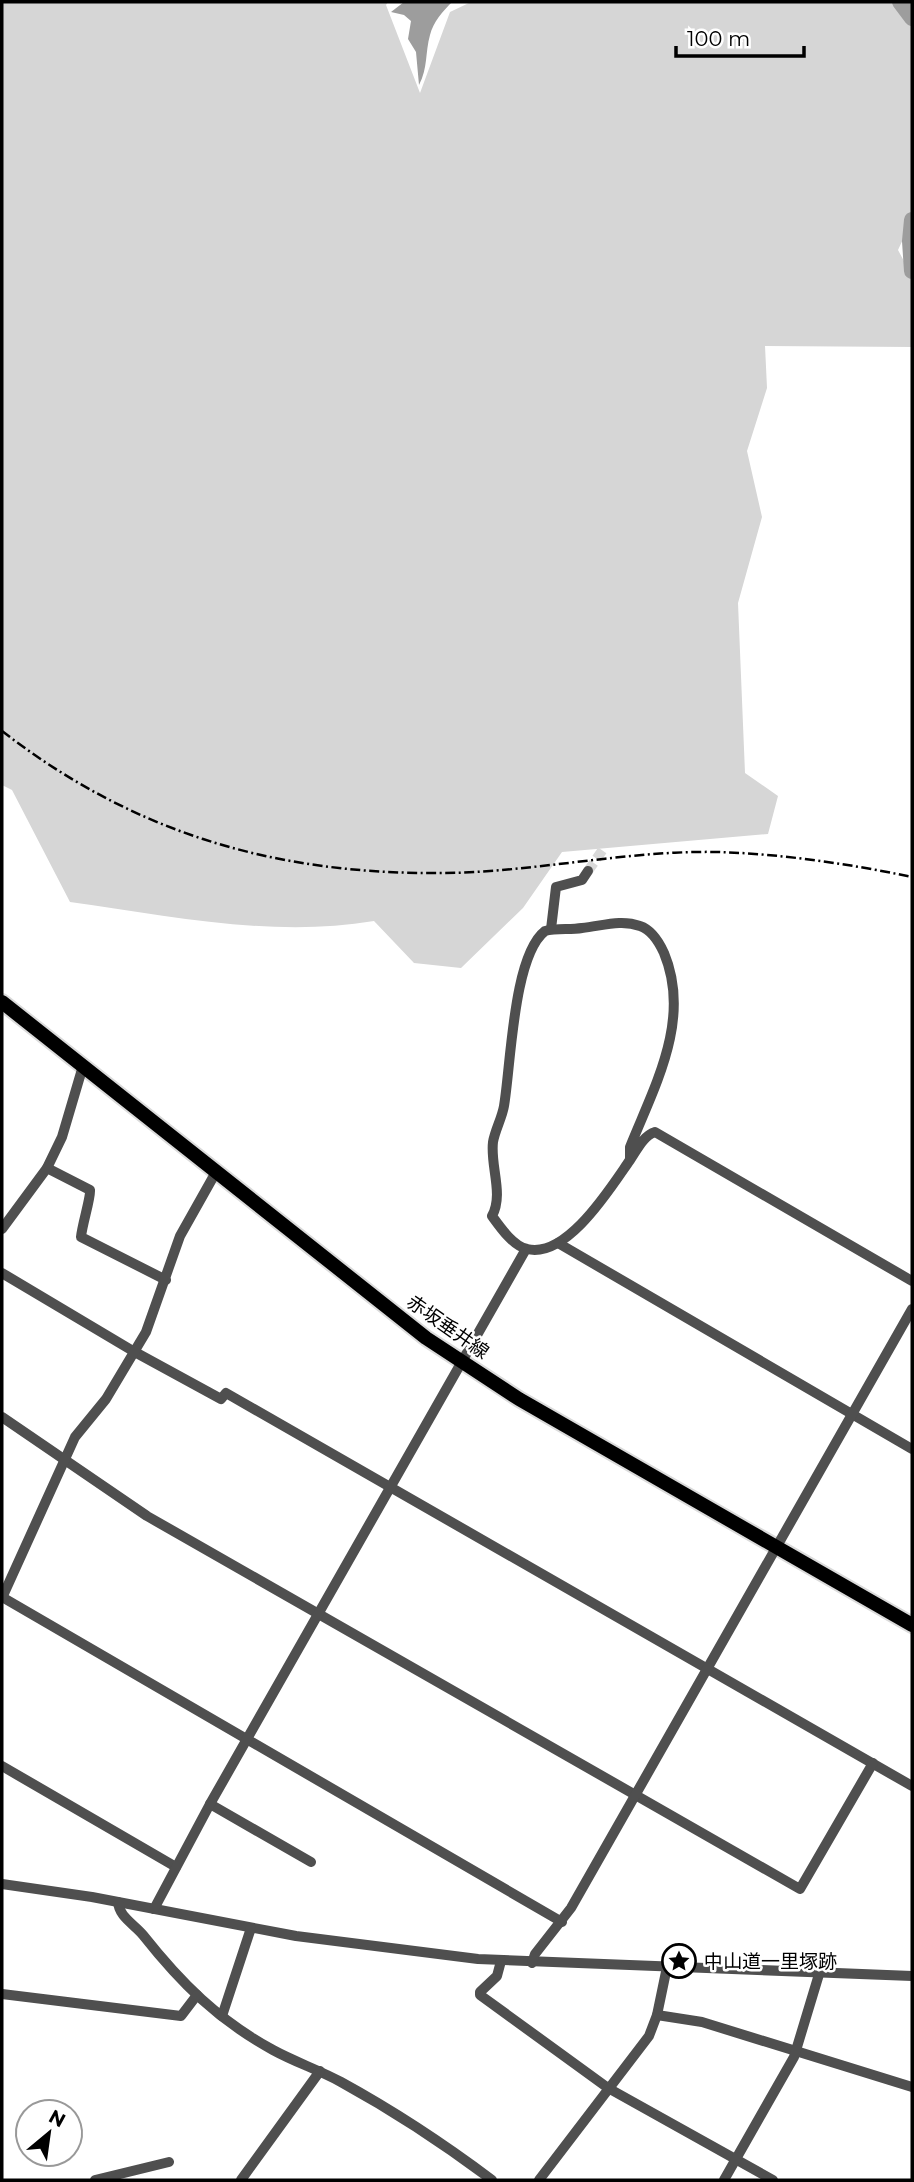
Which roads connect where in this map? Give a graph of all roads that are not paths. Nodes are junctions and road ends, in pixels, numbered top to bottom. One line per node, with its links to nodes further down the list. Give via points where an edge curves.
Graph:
1 (588, 870): 2 (street, via 582,880 556,887)
2 (551, 929): 5 (street, via 638,925 651,933 666,959 673,1021 663,1065 629,1147); 10 (street, via 537,937 526,960 504,1106 493,1140 497,1195 492,1216)
3 (2, 1002): 4 (main road, 赤坂垂井線)
4 (83, 1066): 6 (street, via 62,1137); 7 (main road, 赤坂垂井線)
5 (630, 1160): 9 (street, via 591,1213); 13 (street, via 655,1132)
6 (47, 1168): 8 (street); 12 (street, via 90,1190 81,1237)
7 (216, 1172): 12 (street, via 180,1236); 16 (main road, 赤坂垂井線, via 416,1331)
8 (2, 1229)
9 (558, 1243): 10 (street); 17 (street)
10 (526, 1249): 16 (street)
11 (2, 1273): 15 (street)
12 (166, 1280): 15 (street)
13 (912, 1281)
14 (912, 1309): 17 (street)
15 (133, 1351): 20 (street, via 106,1399 75,1437); 21 (street, via 221,1399 226,1393)
16 (462, 1362): 21 (street); 22 (main road, 赤坂垂井線)
17 (852, 1414): 19 (street); 22 (street)
18 (2, 1417): 20 (street)
19 (912, 1449)
20 (66, 1458): 23 (street); 24 (street, via 116,1497)
21 (392, 1487): 24 (street); 26 (street)
22 (777, 1548): 25 (main road, 赤坂垂井線); 26 (street)
23 (2, 1597): 27 (street)
24 (319, 1614): 27 (street); 31 (street)
25 (912, 1625)
26 (708, 1669): 28 (street); 31 (street)
27 (247, 1741): 32 (street); 38 (street)
28 (873, 1763): 30 (street); 31 (street, via 800,1889)
29 (2, 1766): 34 (street)
30 (912, 1786)
31 (635, 1795): 38 (street)
32 (210, 1804): 33 (street); 34 (street)
33 (311, 1863)
34 (176, 1867): 37 (street)
35 (2, 1884): 36 (street)
36 (118, 1902): 37 (street); 46 (street, via 119,1911)
37 (154, 1909): 39 (street)
38 (562, 1922): 41 (street)
39 (251, 1928): 40 (street); 48 (street)
40 (501, 1961): 41 (street); 52 (street, via 497,1976 480,1995)
41 (532, 1963): 42 (street)
42 (667, 1967): 43 (street); 47 (street)
43 (820, 1971): 44 (street); 49 (street)
44 (912, 1976)
45 (2, 1994): 46 (street, via 181,2016)
46 (197, 1995): 48 (street)
47 (657, 2015): 49 (street, via 702,2022); 52 (street, via 649,2036)
48 (222, 2016): 50 (street, via 271,2048)
49 (797, 2051): 51 (street); 53 (street)
50 (320, 2071): 56 (street); 57 (street, via 428,2133)
51 (912, 2087)
52 (608, 2088): 53 (street); 58 (street)
53 (736, 2159): 59 (street); 60 (street)
54 (169, 2162): 55 (street)
55 (95, 2180)
56 (242, 2180)
57 (492, 2180)
58 (539, 2180)
59 (724, 2180)
60 (773, 2180)

